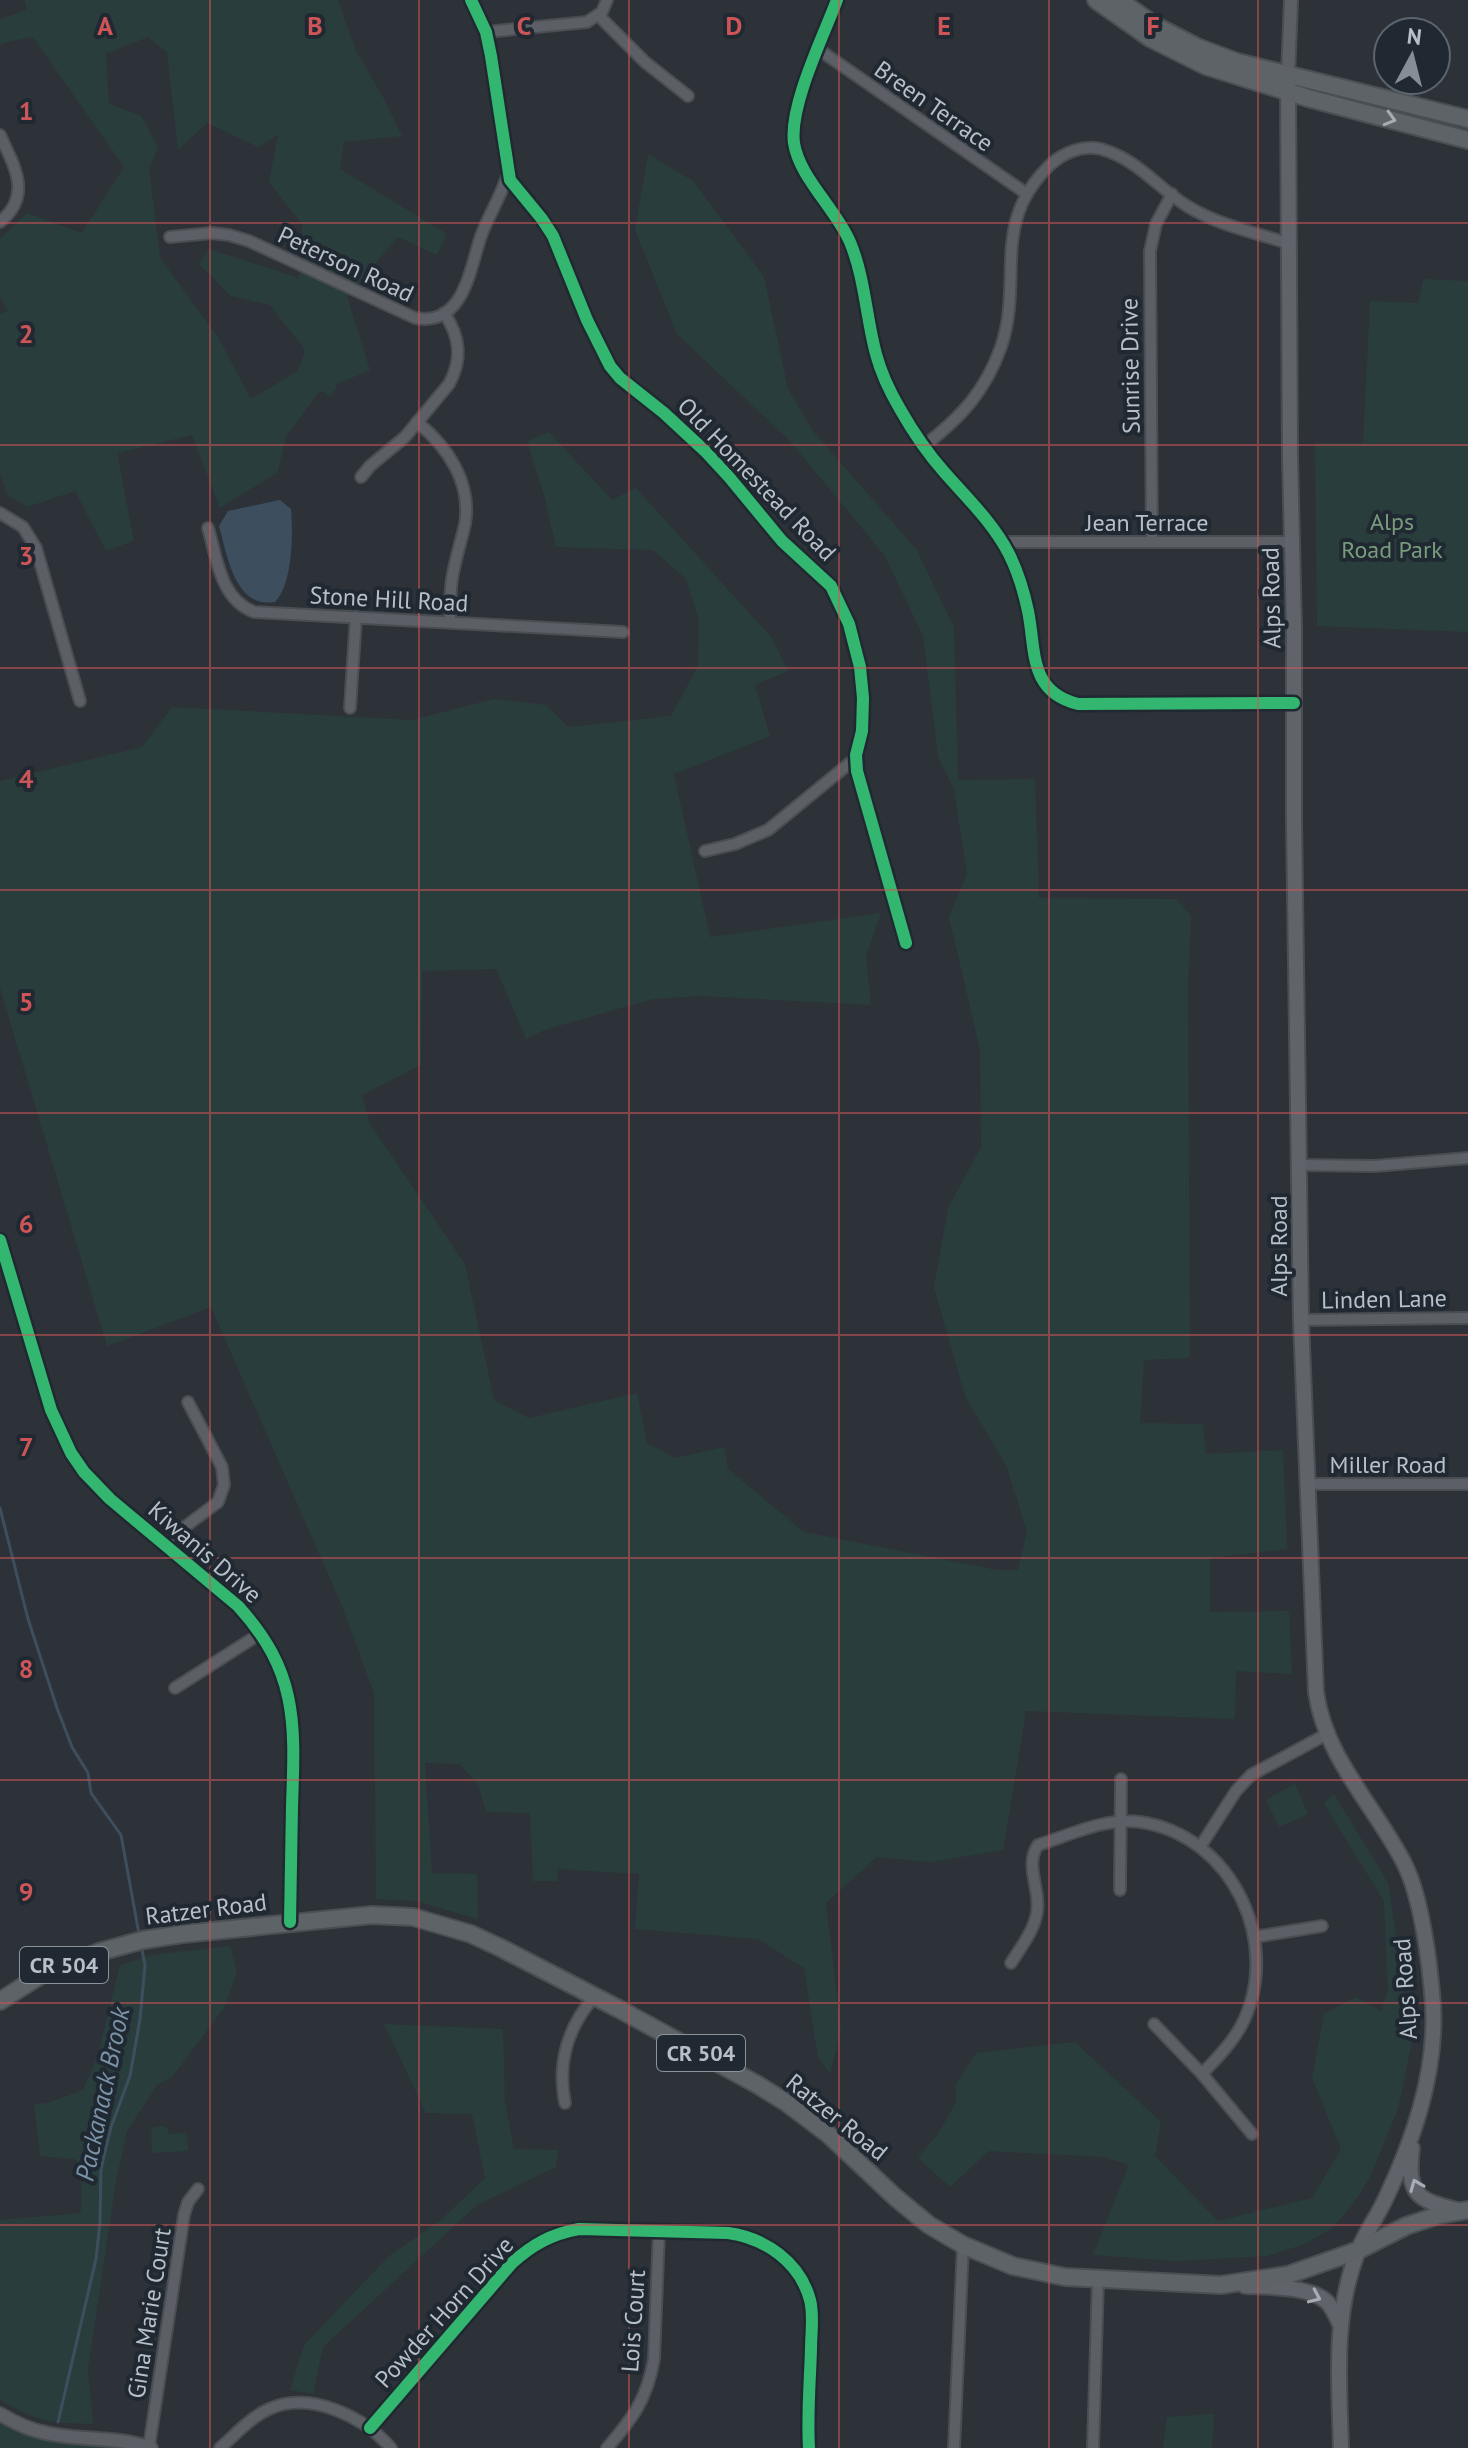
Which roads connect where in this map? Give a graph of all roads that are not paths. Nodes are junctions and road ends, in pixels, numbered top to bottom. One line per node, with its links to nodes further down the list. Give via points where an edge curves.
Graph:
1 (471, 0): 8 (street, Old Homestead Road)
2 (607, 0): 7 (street)
3 (837, 0): 9 (street)
4 (1096, 0): 10 (main road, via 1150,38 1195,61 1226,73)
5 (1119, 0): 10 (main road, via 1197,47)
6 (1291, 0): 10 (street, Alps Road)
7 (598, 15): 8 (street, via 587,22); 11 (street)
8 (486, 32): 15 (street, Old Homestead Road)
9 (818, 49): 16 (street, Breen Terrace); 23 (street, via 796,108 795,148 851,244 880,367)
10 (1288, 84): 12 (main road, via 1405,102); 14 (main road, one-way to 14); 20 (main road, Alps Road)
11 (688, 96)
12 (1468, 119)
13 (0, 135): 18 (street, via 18,175 19,196)
14 (1468, 140)
15 (508, 172): 21 (street, via 469,281); 36 (street, Old Homestead Road, via 553,236 610,366 705,451 782,541 831,586 849,624 860,667 862,731)
16 (1027, 194): 17 (street, via 1058,158 1092,148 1131,161); 23 (street, via 1013,227 1009,305 995,363 968,408)
17 (1172, 194): 20 (street, via 1223,225); 28 (street, Sunrise Drive, via 1156,224 1150,251)
18 (0, 222)
19 (170, 237): 21 (street, Peterson Road, via 229,235 415,318)
20 (1290, 244): 29 (main road, Alps Road)
21 (444, 313): 22 (street, via 455,332 457,364 449,384)
22 (417, 422): 24 (street); 31 (street, via 452,460 466,499)
23 (924, 446): 27 (street)
24 (361, 477)
25 (0, 513): 33 (street, via 23,527 36,548)
26 (208, 528): 30 (street, Stone Hill Road, via 224,583 244,608)
27 (1002, 542): 28 (street, Jean Terrace); 34 (street, via 1023,593 1038,672 1063,699 1089,705)
28 (1152, 542): 29 (street, Jean Terrace)
29 (1292, 542): 34 (main road, Alps Road)
30 (356, 617): 31 (street, Stone Hill Road); 35 (street)
31 (450, 622): 32 (street, Stone Hill Road)
32 (623, 632)
33 (80, 701)
34 (1294, 703): 40 (main road, Alps Road)
35 (350, 708)
36 (856, 758): 37 (street, via 768,830); 38 (street, Old Homestead Road)
37 (705, 851)
38 (906, 943)
39 (1468, 1158): 40 (street, via 1375,1166)
40 (1300, 1165): 44 (main road, Alps Road)
41 (0, 1240): 42 (street, Kiwanis Drive)
42 (2, 1257): 48 (street, Kiwanis Drive, via 51,1410 71,1453 110,1499)
43 (1468, 1318): 44 (street, Linden Lane)
44 (1301, 1320): 46 (main road, Alps Road)
45 (188, 1402): 48 (street, via 222,1467 224,1485 218,1502 182,1529)
46 (1308, 1484): 47 (street, Miller Road); 51 (main road, Alps Road, via 1316,1692)
47 (1468, 1484)
48 (169, 1548): 49 (street, Kiwanis Drive, via 238,1606)
49 (261, 1633): 50 (street); 56 (street, Kiwanis Drive, via 283,1674 293,1716)
50 (175, 1688)
51 (1327, 1734): 54 (street, via 1251,1775); 65 (main road, Alps Road, via 1404,1862 1419,1908 1433,2038)
52 (1121, 1779): 53 (street)
53 (1121, 1821): 54 (street, via 1169,1829); 55 (street); 59 (street, via 1038,1845 1032,1864 1038,1910)
54 (1200, 1847): 58 (street, via 1229,1875)
55 (1120, 1890)
56 (290, 1922): 60 (main road, Ratzer Road / CR 504, via 386,1915 430,1921 471,1934); 61 (main road, Ratzer Road / CR 504, via 138,1941 44,1973)
57 (1322, 1926): 58 (street)
58 (1254, 1937): 63 (street, via 1254,1987 1241,2026)
59 (1011, 1963)
60 (595, 1996): 64 (street, via 577,2020 565,2050); 70 (main road, Ratzer Road / CR 504, via 787,2103 929,2225)
61 (0, 2001)
62 (1154, 2024): 63 (street)
63 (1202, 2074): 66 (street)
64 (565, 2103)
65 (1414, 2130): 68 (main road, one-way to 65, via 1427,2202 1417,2194 1410,2163); 71 (main road, Alps Road)
66 (1252, 2134)
67 (198, 2189): 77 (street, Gina Marie Court, via 184,2215)
68 (1465, 2210): 71 (main road, Ratzer Road, via 1406,2226)
69 (659, 2231): 76 (street, Powder Horn Drive, via 579,2229 548,2237 525,2252); 80 (street, Lois Court, via 651,2376 635,2415); 81 (street, Powder Horn Drive, via 752,2238 778,2253 799,2278 811,2313)
70 (963, 2245): 72 (main road, Ratzer Road / CR 504, via 1035,2272); 82 (street)
71 (1359, 2250): 73 (main road, Ratzer Road / CR 504, via 1288,2275); 74 (main road, Alps Road)
72 (1098, 2279): 73 (main road, Ratzer Road / CR 504); 83 (street)
73 (1221, 2285): 74 (main road, one-way to 74, via 1315,2294)
74 (1340, 2324): 84 (main road, Alps Road)
75 (0, 2414): 77 (street, via 49,2434 115,2439)
76 (370, 2428): 78 (street, via 325,2407 291,2403 263,2412); 79 (street)
77 (150, 2448)
78 (220, 2448)
79 (391, 2448)
80 (607, 2448)
81 (809, 2448)
82 (954, 2448)
83 (1093, 2448)
84 (1341, 2448)

